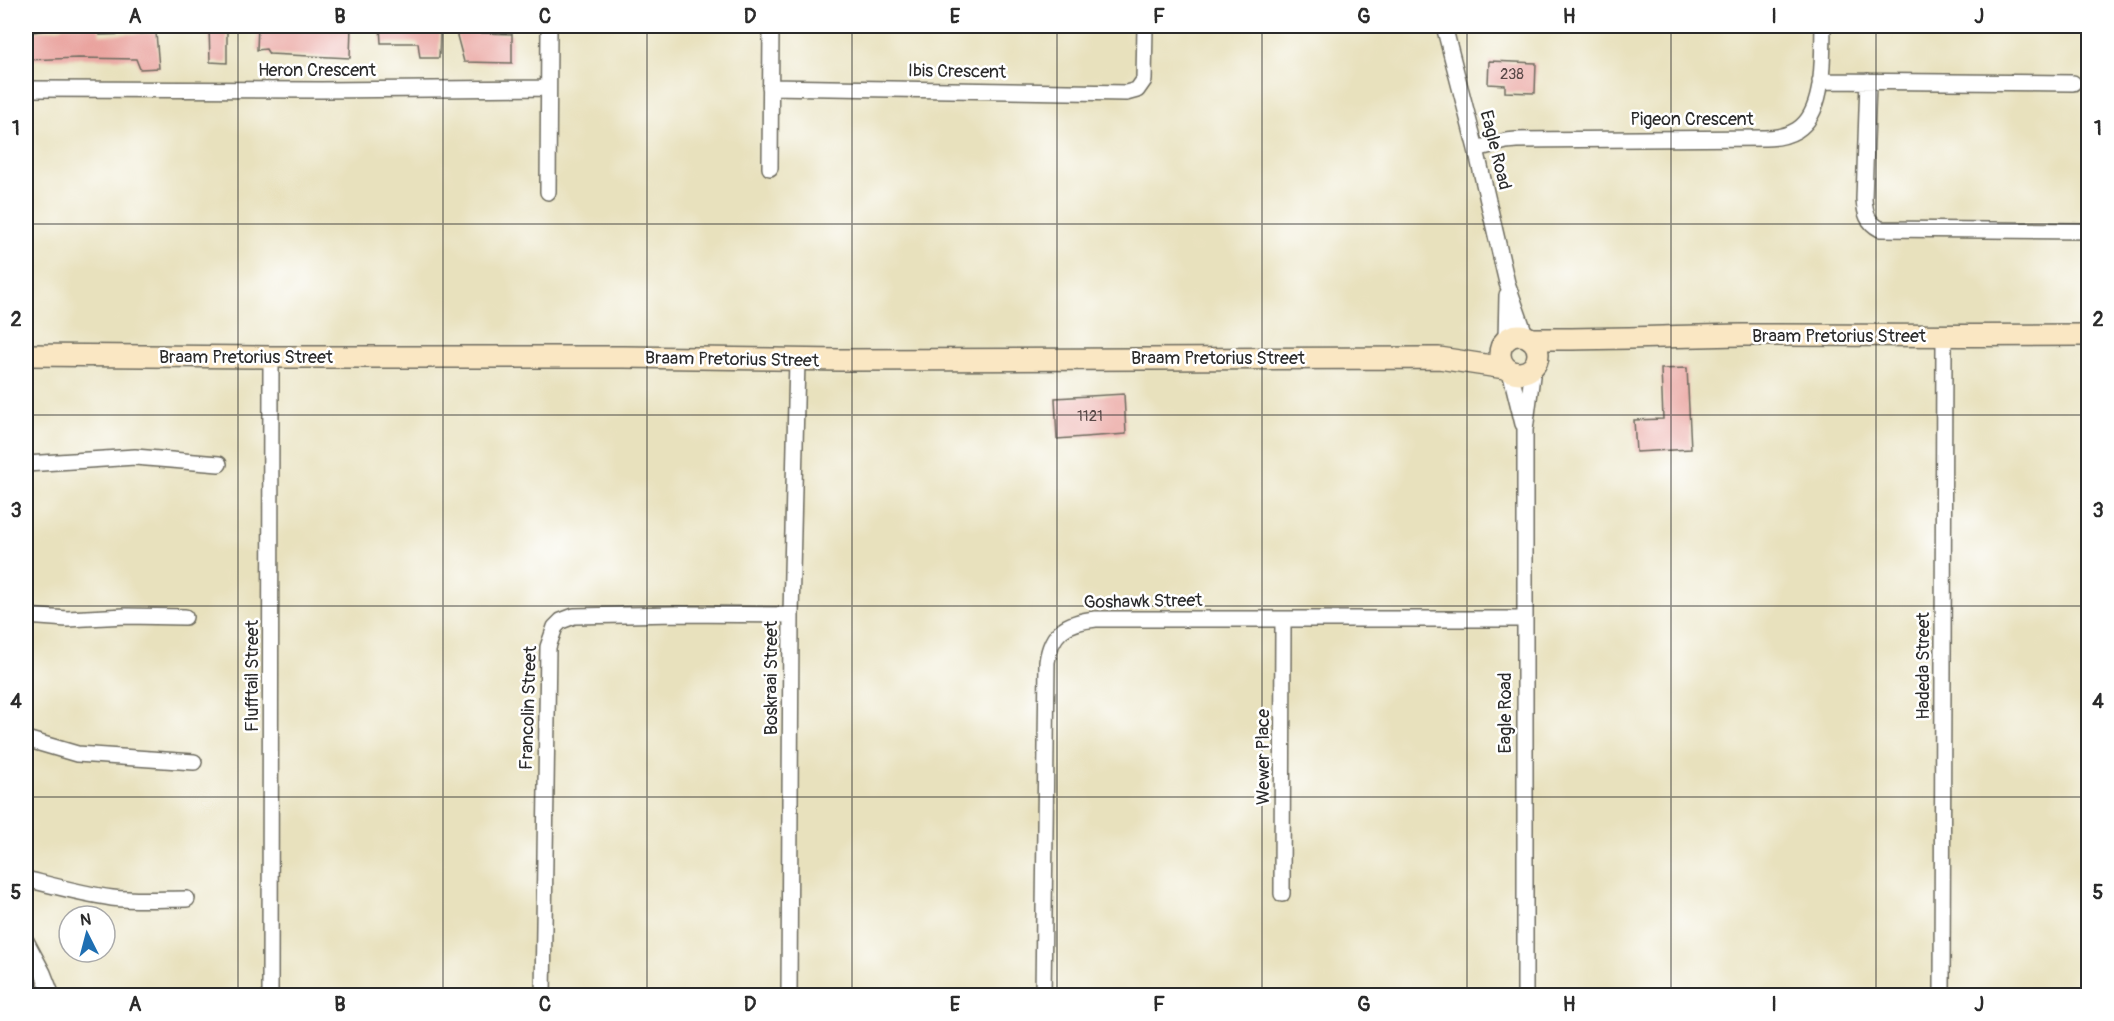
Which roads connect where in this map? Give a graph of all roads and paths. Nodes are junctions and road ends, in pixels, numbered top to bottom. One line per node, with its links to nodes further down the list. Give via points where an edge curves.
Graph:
1 (549, 26): 10 (street)
2 (771, 26): 9 (street)
3 (1145, 26): 9 (street, Ibis Crescent, via 1144,80 1137,90 1126,93)
4 (1444, 26): 12 (street, Eagle Road)
5 (1823, 26): 6 (street, Pigeon Crescent)
6 (1820, 81): 7 (street); 12 (street, Pigeon Crescent, via 1816,102 1803,124 1776,138 1516,140)
7 (1868, 81): 8 (street); 15 (street, via 1864,199 1866,216 1872,225 1880,229)
8 (2073, 83)
9 (770, 87): 13 (street)
10 (548, 88): 11 (street, Heron Crescent); 14 (street)
11 (26, 89)
12 (1476, 149): 19 (street, Eagle Road)
13 (770, 168)
14 (549, 192)
15 (2088, 231)
16 (2088, 335): 17 (street, Braam Pretorius Street)
17 (1944, 336): 18 (street, Braam Pretorius Street); 47 (street, Hadeda Street)
18 (1590, 339): 19 (street, Braam Pretorius Street); 24 (street, Braam Pretorius Street, via 1556,349)
19 (1516, 340): 22 (street, Braam Pretorius Street); 24 (street, via 1538,349); 25 (street, via 1500,357)
20 (26, 355): 21 (street, Braam Pretorius Street)
21 (271, 357): 23 (street, Braam Pretorius Street); 42 (street, Flufftail Street)
22 (1439, 358): 23 (street, Braam Pretorius Street); 25 (street, Braam Pretorius Street)
23 (797, 360): 29 (street, Boskraai Street)
24 (1535, 365): 25 (street, via 1522,374); 26 (street, Eagle Road)
25 (1507, 370): 26 (street, Eagle Road)
26 (1525, 430): 32 (street, Eagle Road)
27 (26, 464): 28 (street, via 135,457)
28 (219, 464)
29 (791, 615): 43 (street, Francolin Street, via 601,614 566,618 555,627 548,647); 44 (street, Boskraai Street)
30 (26, 616): 31 (street)
31 (185, 617)
32 (1525, 619): 33 (street, Goshawk Street); 46 (street, Eagle Road)
33 (1283, 620): 37 (street, Wewer Place); 45 (street, Goshawk Street, via 1096,619 1067,626 1050,645)
34 (26, 739): 35 (street, via 77,754)
35 (194, 762)
36 (26, 879): 38 (street, via 114,898)
37 (1282, 894)
38 (188, 898)
39 (26, 941): 40 (street)
40 (31, 961): 41 (street)
41 (52, 996)
42 (270, 996)
43 (543, 996)
44 (789, 996)
45 (1043, 996)
46 (1525, 996)
47 (1942, 996)

